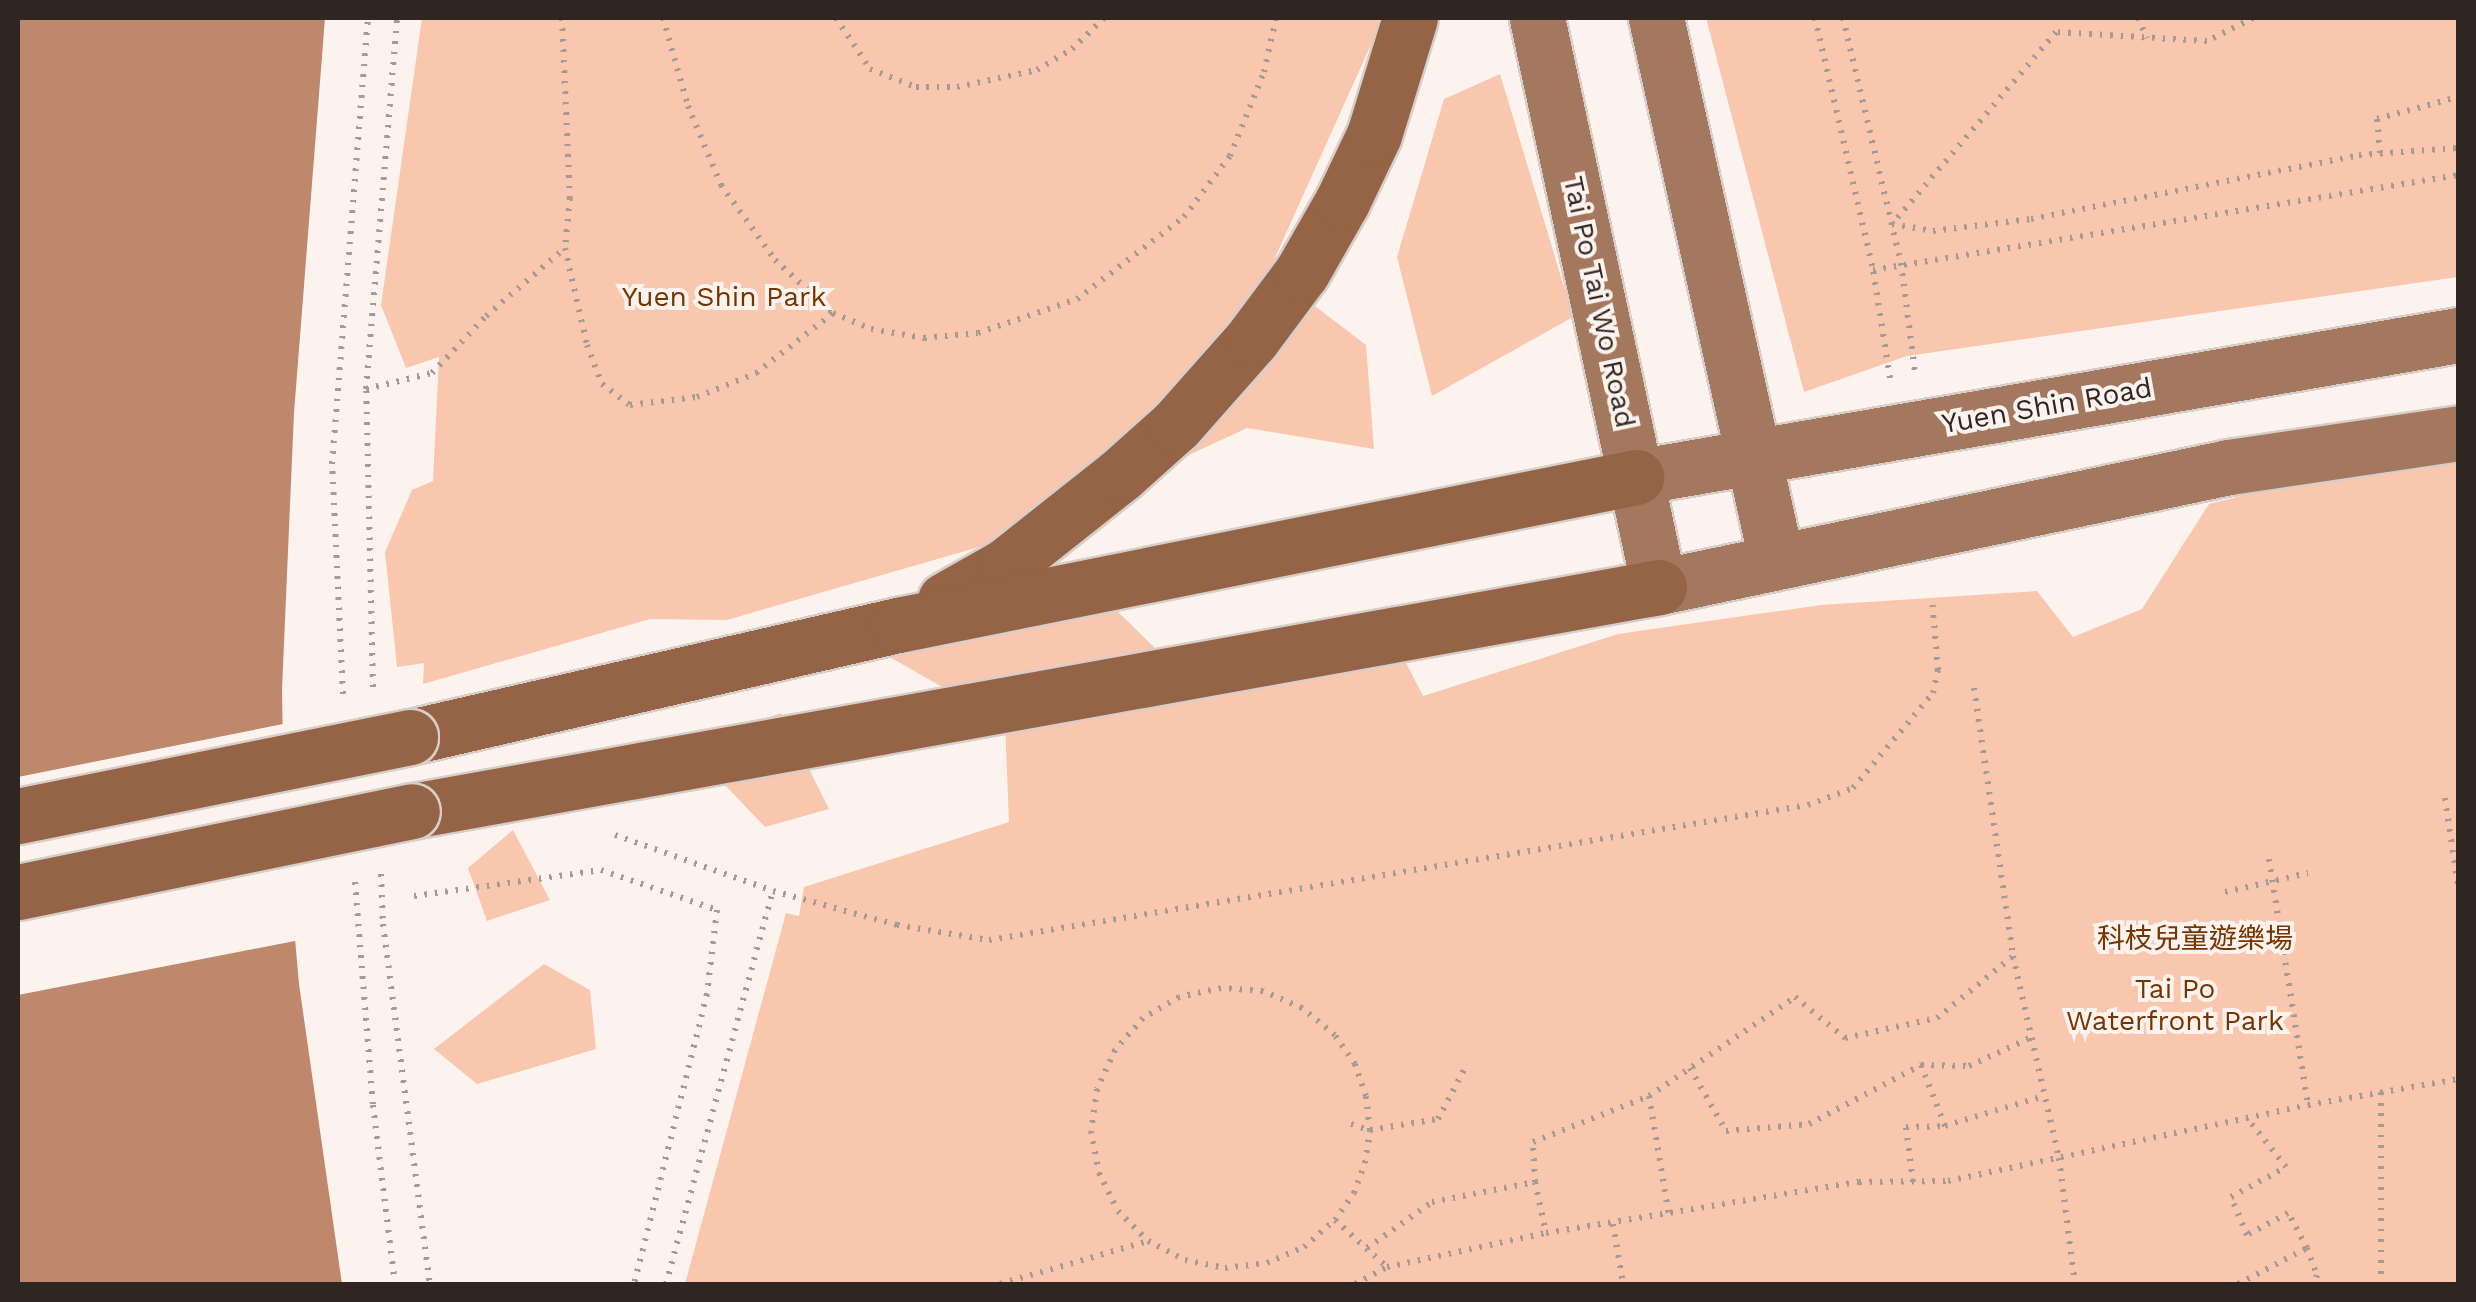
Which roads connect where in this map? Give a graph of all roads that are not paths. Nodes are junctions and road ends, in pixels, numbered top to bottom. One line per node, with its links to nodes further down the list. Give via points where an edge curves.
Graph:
1 (1410, 18): 10 (highway, via 1374,136 1350,185 1302,272 1252,339 1120,475 1006,566)
2 (1537, 18): 7 (main road, Tai Po Tai Wo Road)
3 (1656, 18): 6 (main road)
4 (2458, 336): 6 (main road, Yuen Shin Road)
5 (2458, 433): 8 (main road, via 2229,467)
6 (1752, 455): 7 (main road, Yuen Shin Road); 8 (main road)
7 (1636, 477): 9 (main road, Tai Po Tai Wo Road); 10 (highway)
8 (1776, 559): 9 (main road)
9 (1660, 587): 12 (highway, bridge, via 412,811)
10 (898, 626): 11 (highway, bridge, via 410,737)
11 (18, 816)
12 (18, 892)

